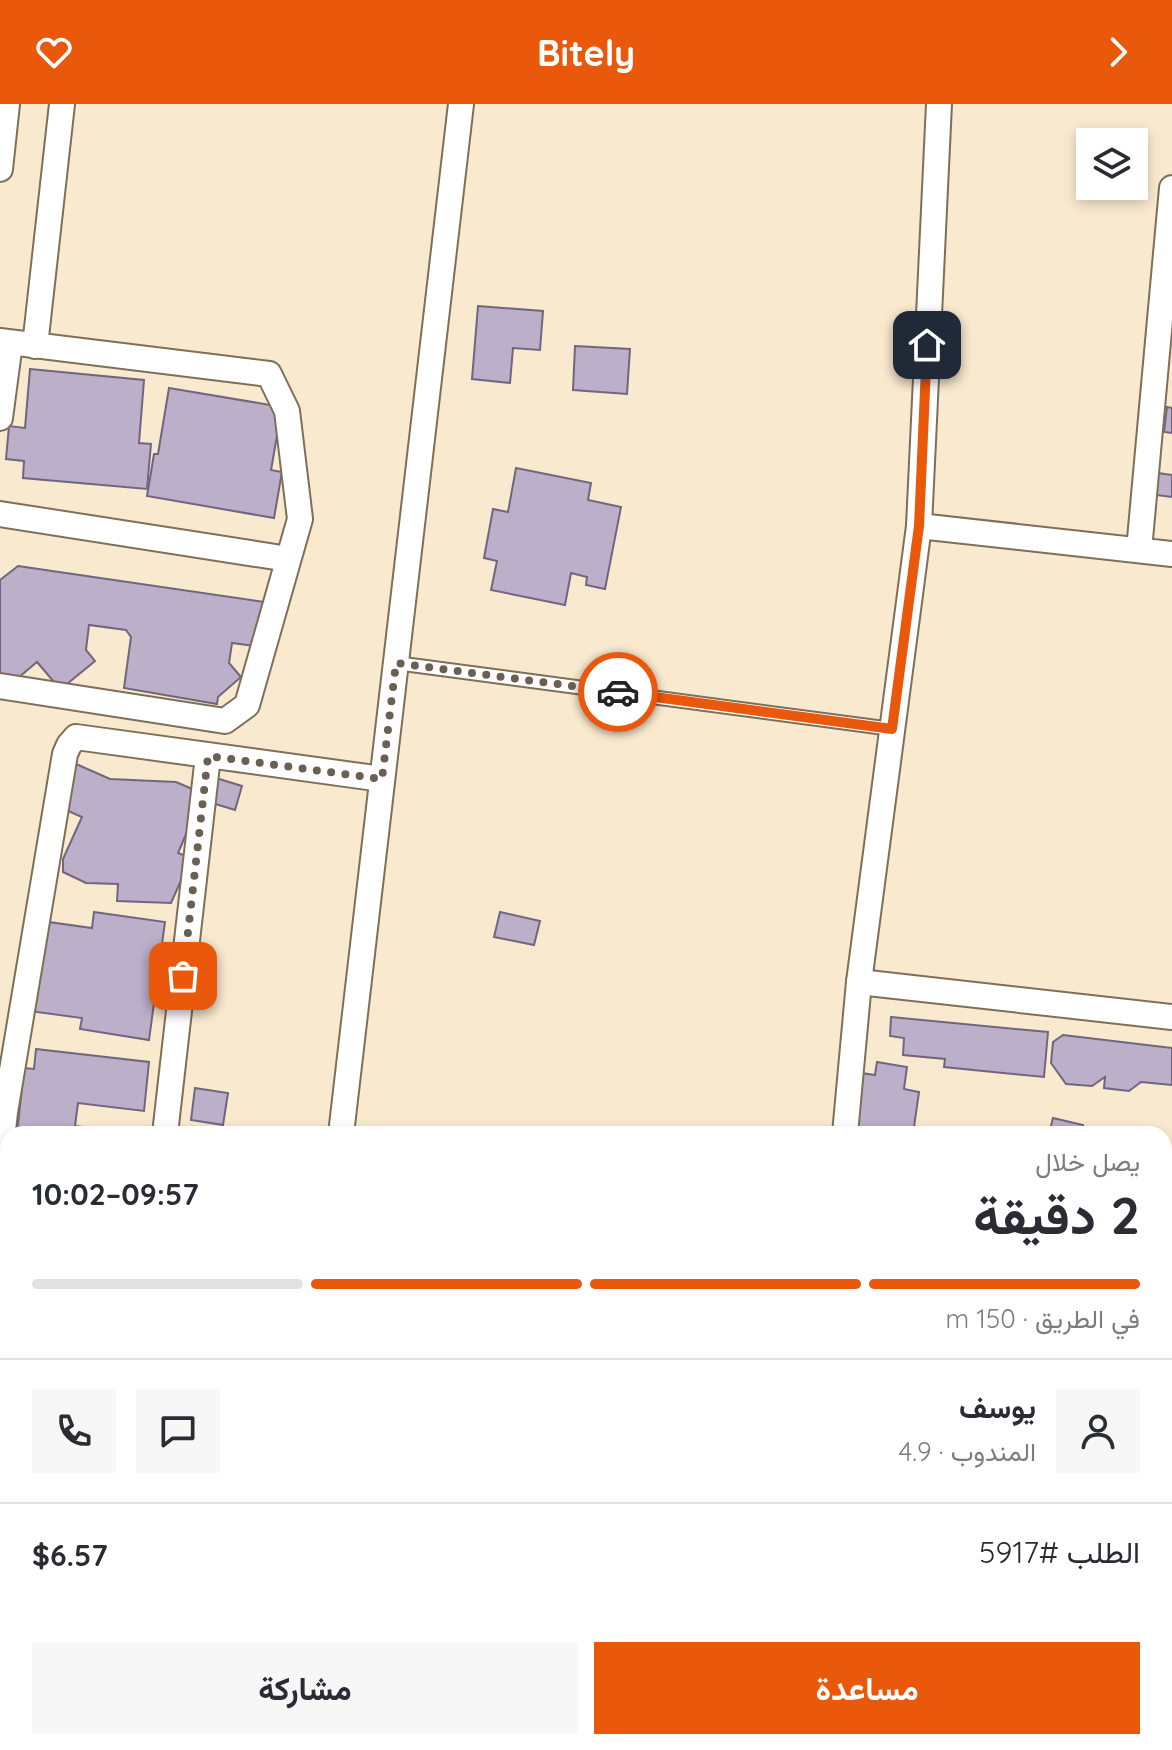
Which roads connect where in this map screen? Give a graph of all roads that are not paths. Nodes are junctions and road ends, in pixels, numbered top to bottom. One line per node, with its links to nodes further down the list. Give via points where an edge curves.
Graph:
1 (7, 104): 5 (street)
2 (62, 104): 8 (street)
3 (461, 104): 15 (street)
4 (939, 104): 11 (street)
5 (0, 169)
6 (1172, 188): 12 (street)
7 (5, 342): 8 (street); 9 (street)
8 (35, 346): 14 (street, via 269,374 287,411 300,519)
9 (0, 418)
10 (0, 514): 14 (street)
11 (919, 526): 12 (street); 17 (street)
12 (1139, 550): 13 (street)
13 (1172, 554)
14 (288, 559): 16 (street, via 247,705 225,721)
15 (396, 663): 17 (lane); 19 (street)
16 (0, 686)
17 (892, 729): 20 (street)
18 (208, 756): 19 (street); 22 (street, via 76,737 69,745); 23 (street)
19 (382, 779): 24 (street)
20 (859, 982): 21 (street); 25 (street)
21 (1172, 1017)
22 (2, 1112)
23 (166, 1126)
24 (342, 1126)
25 (846, 1126)

